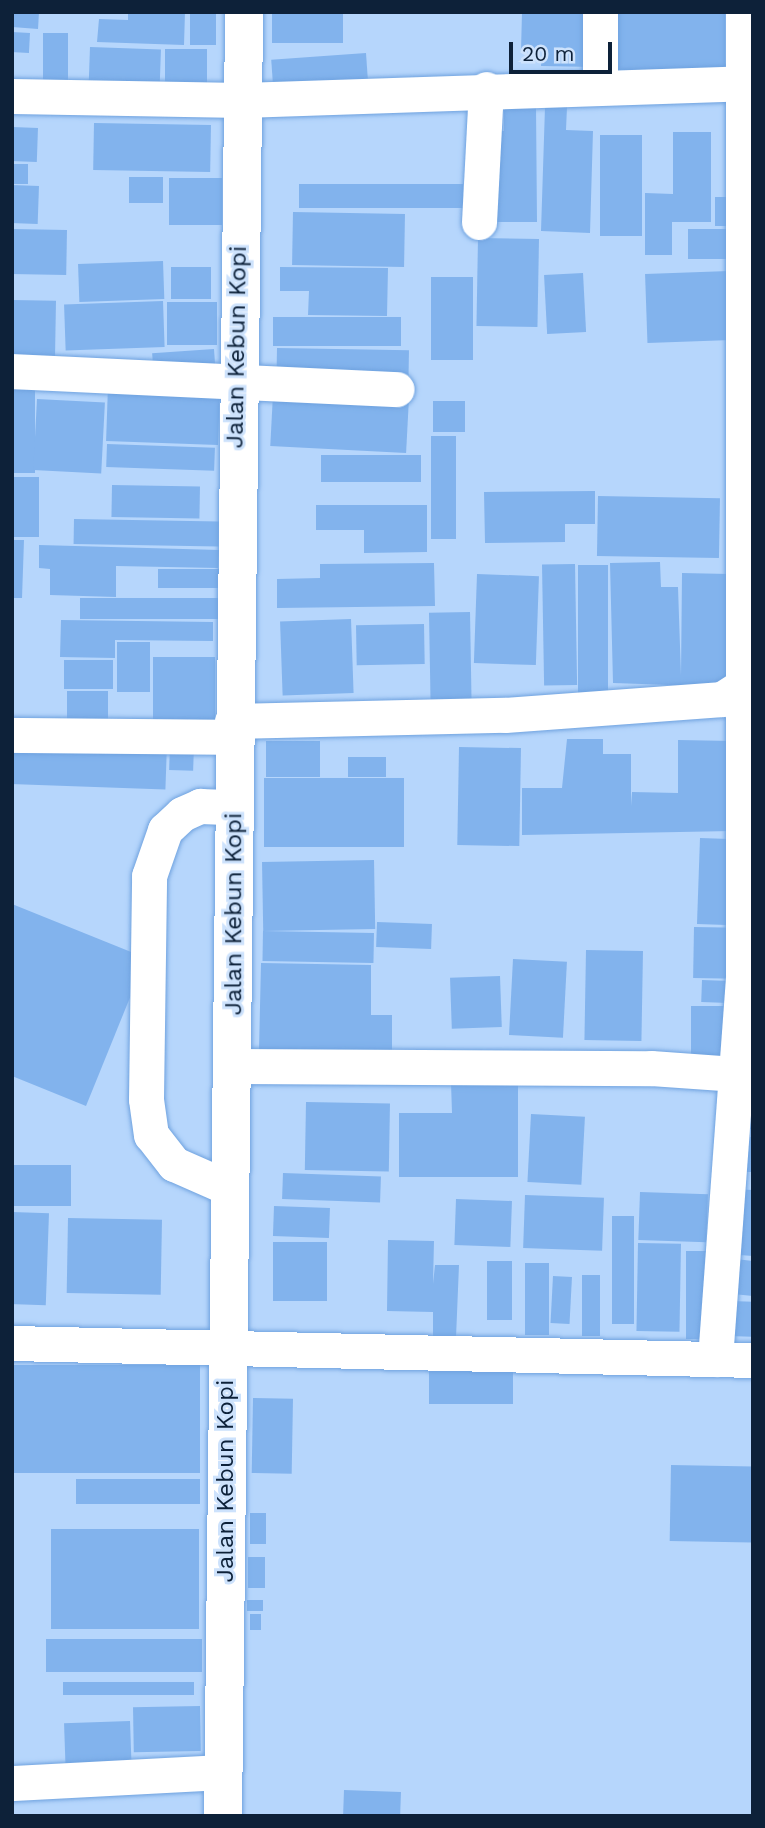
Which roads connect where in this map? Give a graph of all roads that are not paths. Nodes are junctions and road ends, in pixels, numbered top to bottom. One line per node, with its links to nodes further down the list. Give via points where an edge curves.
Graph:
1 (244, 12): 8 (main road, Jalan Kebun Kopi)
2 (600, 12): 5 (street)
3 (743, 12): 4 (street)
4 (746, 83): 5 (street); 13 (street)
5 (600, 87): 6 (street)
6 (486, 89): 8 (street); 9 (street)
7 (12, 96): 8 (street)
8 (242, 100): 11 (main road, Jalan Kebun Kopi)
9 (479, 222)
10 (12, 371): 11 (street)
11 (236, 382): 12 (street); 14 (main road, Jalan Kebun Kopi)
12 (397, 389)
13 (750, 679): 14 (street, via 722,699); 18 (street)
14 (232, 729): 15 (street); 16 (main road, Jalan Kebun Kopi)
15 (12, 735)
16 (233, 807): 17 (main road, Jalan Kebun Kopi); 19 (street, via 200,806 182,814 165,830 149,876 146,1099 151,1135 174,1164)
17 (234, 1066): 18 (street, via 651,1068); 19 (main road, Jalan Kebun Kopi)
18 (735, 1074): 22 (street)
19 (231, 1189): 21 (main road, Jalan Kebun Kopi)
20 (12, 1343): 21 (street)
21 (227, 1351): 22 (street); 24 (main road, Jalan Kebun Kopi)
22 (715, 1359): 23 (street)
23 (753, 1360)
24 (224, 1772): 25 (street); 26 (main road, Jalan Kebun Kopi)
25 (12, 1783)
26 (223, 1816)

